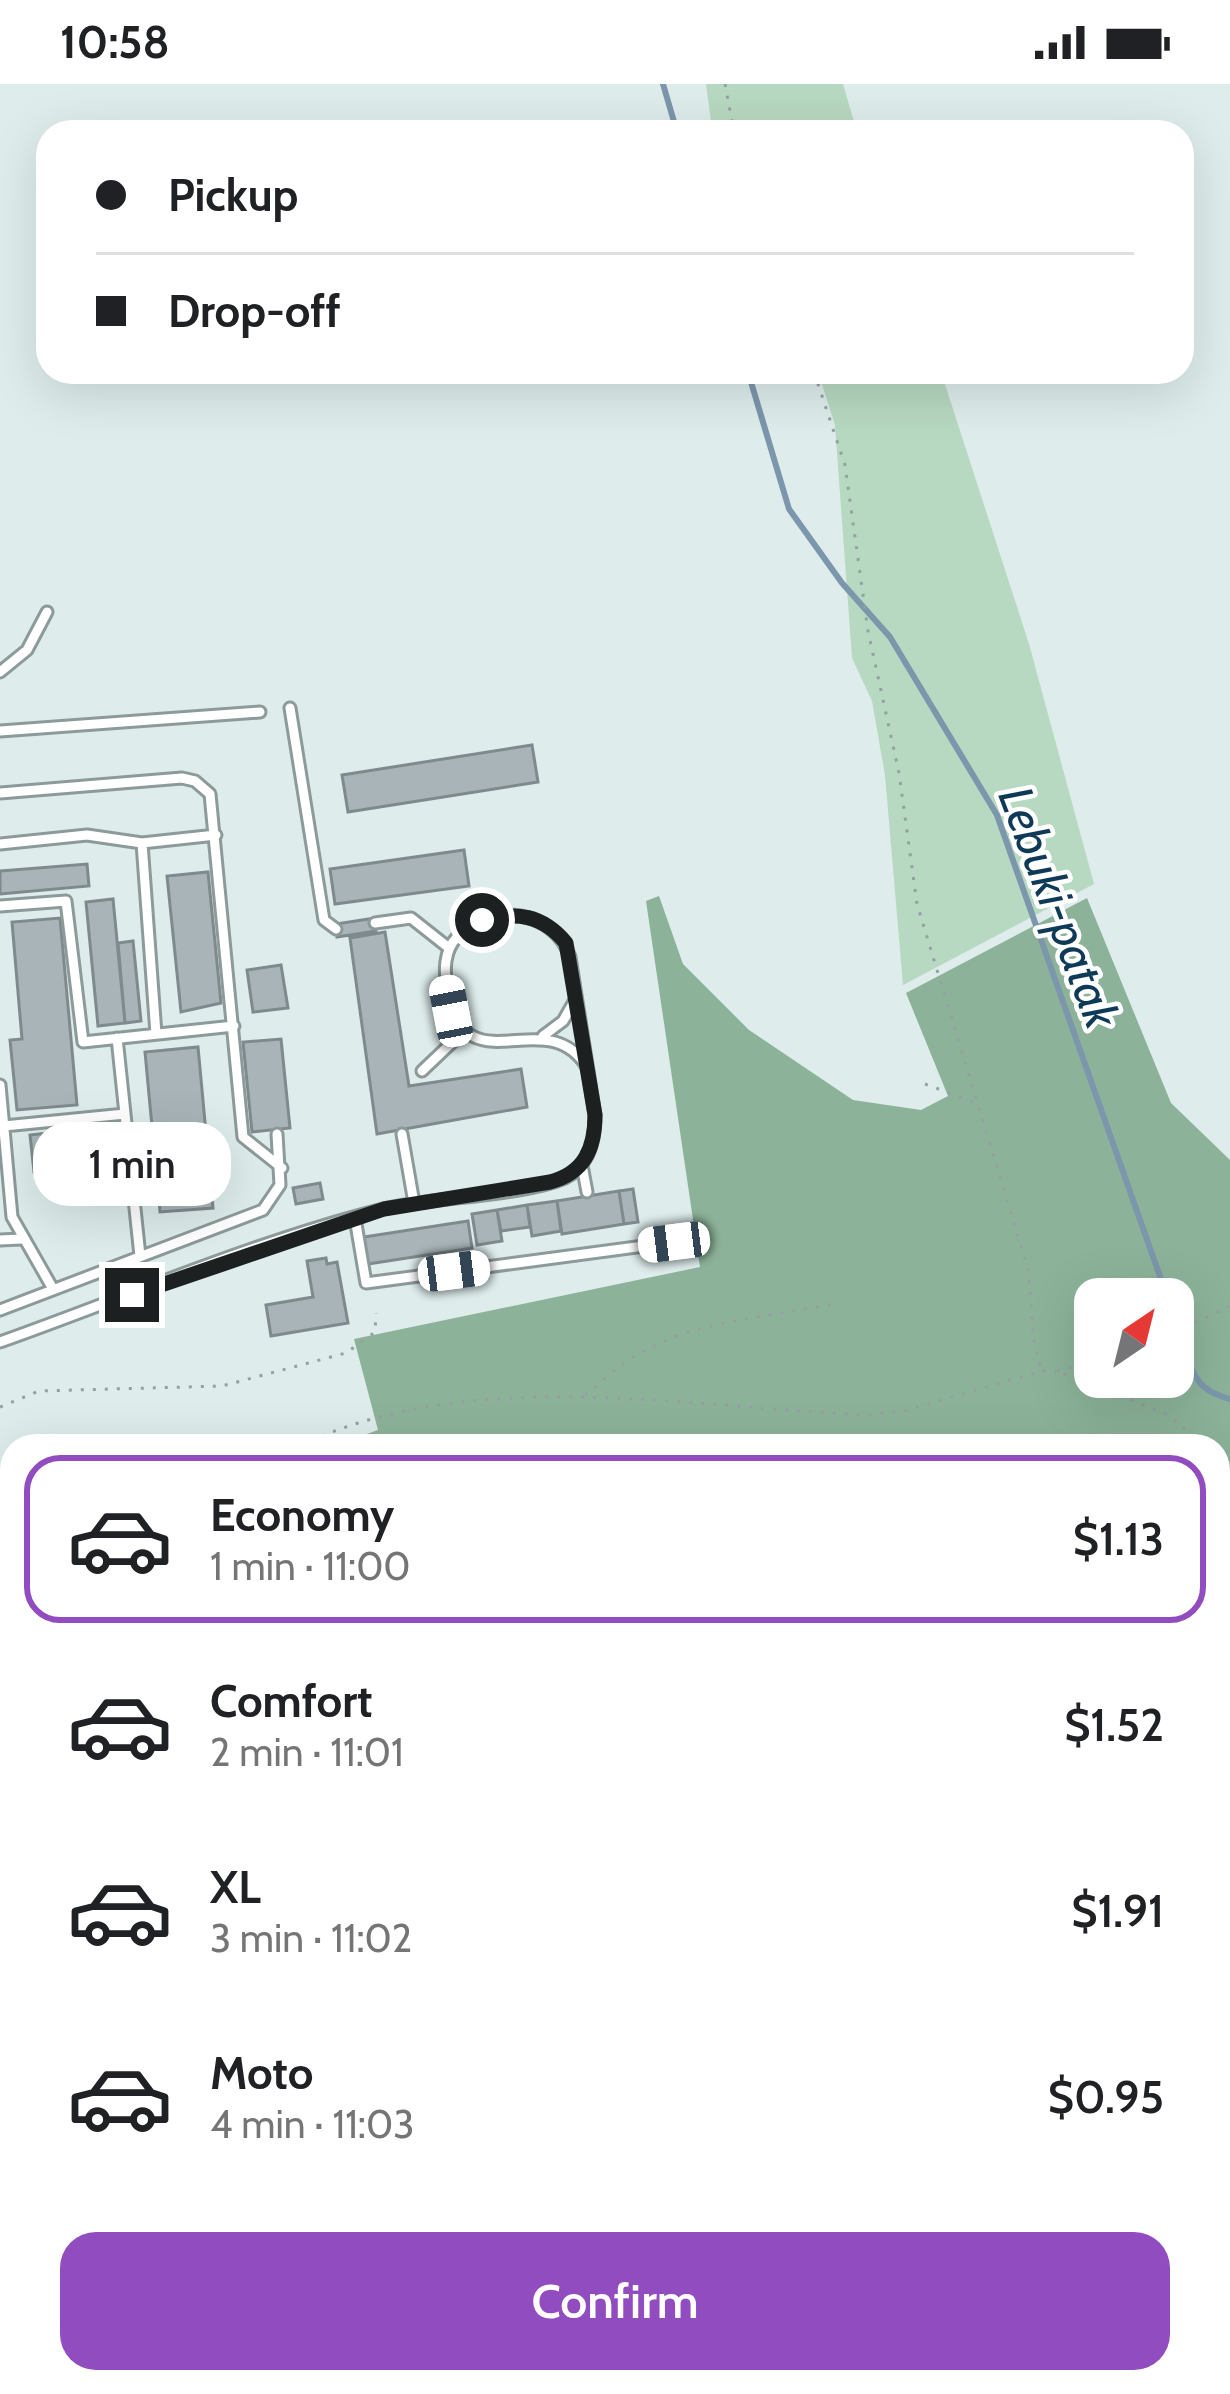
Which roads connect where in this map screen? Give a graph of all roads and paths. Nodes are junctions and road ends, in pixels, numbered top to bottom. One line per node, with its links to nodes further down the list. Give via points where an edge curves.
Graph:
1 (725, 84): 2 (path)
2 (732, 120)
3 (818, 384): 27 (path, via 845,465 917,904)
4 (47, 612): 5 (lane, via 27,650)
5 (0, 671)
6 (290, 708): 15 (lane, via 324,920)
7 (260, 712): 8 (lane)
8 (0, 730)
9 (0, 793): 10 (lane, via 189,779 209,794)
10 (216, 836): 11 (lane); 18 (lane)
11 (142, 843): 12 (lane, via 87,835); 20 (lane)
12 (0, 844)
13 (0, 906): 21 (lane, via 66,901 83,1042)
14 (376, 923): 16 (lane, via 411,918)
15 (336, 929)
16 (449, 948): 17 (lane, via 482,920 530,916 566,943); 19 (lane, via 451,1011)
17 (576, 996): 22 (lane, via 562,1022); 23 (lane)
18 (234, 1025): 20 (lane); 33 (lane, via 243,1137)
19 (464, 1031): 22 (lane, via 492,1044); 24 (lane)
20 (157, 1034): 21 (lane)
21 (117, 1038): 28 (lane)
22 (538, 1038): 23 (lane, via 568,1046)
23 (587, 1067): 32 (lane, via 595,1132)
24 (422, 1071)
25 (0, 1084): 29 (lane)
26 (925, 1084): 27 (path)
27 (978, 1104): 49 (path, via 1030,1273)
28 (125, 1114): 29 (lane); 40 (lane)
29 (4, 1126): 37 (lane)
30 (277, 1135): 33 (lane)
31 (402, 1135): 35 (lane)
32 (582, 1165): 34 (lane); 35 (lane, via 550,1182)
33 (282, 1168): 40 (lane, via 268,1207)
34 (587, 1192)
35 (414, 1203): 36 (lane)
36 (355, 1217): 39 (lane, via 366,1283); 47 (lane)
37 (21, 1239): 38 (lane); 41 (lane)
38 (0, 1240)
39 (674, 1242)
40 (140, 1256): 41 (lane)
41 (53, 1289): 44 (lane)
42 (833, 1304): 51 (path, via 666,1342)
43 (1230, 1306): 46 (path)
44 (0, 1310)
45 (376, 1313): 52 (path, via 375,1332 346,1353 222,1386 39,1391)
46 (1194, 1323)
47 (0, 1342)
48 (1074, 1367): 50 (path)
49 (1041, 1371): 50 (path); 51 (path, via 869,1415)
50 (1056, 1371): 54 (path, via 1169,1415)
51 (584, 1396): 53 (path, via 391,1414)
52 (0, 1407)
53 (326, 1434)
54 (1190, 1434)

